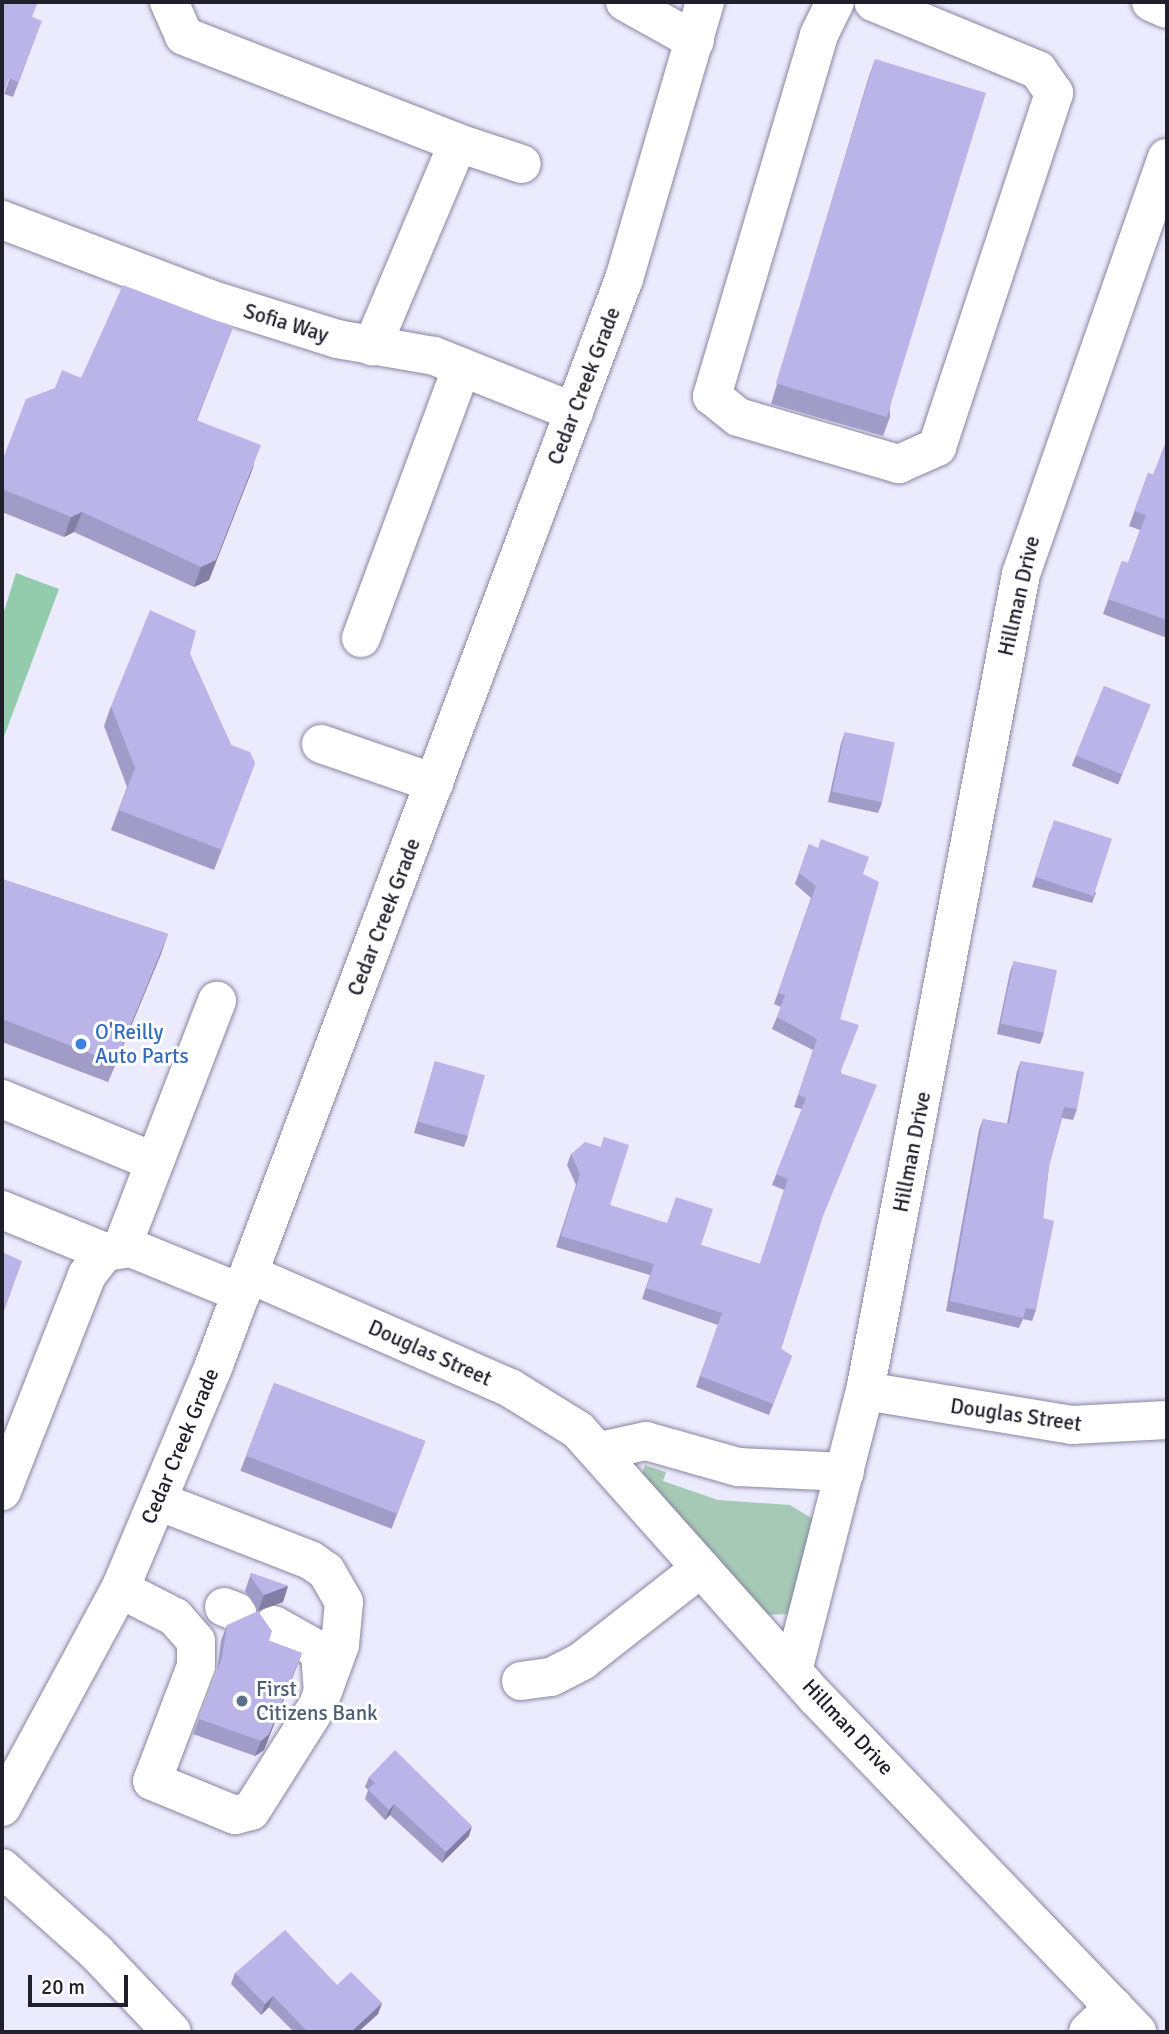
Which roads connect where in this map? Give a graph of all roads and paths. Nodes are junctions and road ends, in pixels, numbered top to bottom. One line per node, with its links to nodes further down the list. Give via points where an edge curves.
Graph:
1 (169, 2): 9 (street, via 184,36)
2 (625, 2): 8 (street)
3 (705, 2): 8 (street, Cedar Creek Grade)
4 (835, 2): 5 (street, via 826,12 712,387 716,404 738,417 880,462 920,459 937,447 1054,93 1038,70)
5 (873, 2)
6 (1151, 2): 7 (street)
7 (1167, 9)
8 (695, 41): 15 (street, Cedar Creek Grade, via 624,279)
9 (458, 143): 11 (street); 13 (street)
10 (1167, 158): 25 (street, Hillman Drive, via 1021,574)
11 (523, 164)
12 (2, 220): 13 (street, Sofia Way, via 210,299)
13 (372, 347): 14 (street, Sofia Way)
14 (462, 367): 15 (street, Sofia Way); 16 (street)
15 (575, 412): 18 (street, Cedar Creek Grade)
16 (361, 638)
17 (321, 744): 18 (street)
18 (434, 783): 24 (street, Cedar Creek Grade)
19 (217, 1001): 21 (street)
20 (2, 1099): 21 (street)
21 (155, 1162): 23 (street)
22 (2, 1210): 23 (street, Douglas Street)
23 (113, 1250): 24 (street, Douglas Street); 29 (street, via 87,1275)
24 (245, 1284): 27 (street, Douglas Street, via 510,1388); 30 (street, Cedar Creek Grade)
25 (865, 1391): 26 (street, Douglas Street, via 1072,1425); 28 (street, Hillman Drive)
26 (1167, 1420)
27 (600, 1451): 28 (street, via 646,1441 738,1467); 31 (street, Douglas Street)
28 (845, 1472): 34 (street, Hillman Drive)
29 (2, 1491)
30 (158, 1501): 32 (street, Cedar Creek Grade); 36 (street, via 326,1571 344,1602 340,1645)
31 (701, 1568): 34 (street, Douglas Street); 35 (street, via 582,1661 551,1677)
32 (120, 1589): 36 (street, via 175,1617 197,1641 196,1666 152,1781 235,1815 251,1811); 37 (street, Cedar Creek Grade)
33 (274, 1625): 36 (street, via 320,1650)
34 (794, 1667): 39 (street, Hillman Drive)
35 (521, 1681)
36 (323, 1692)
37 (2, 1807)
38 (2, 1868): 40 (street, via 96,1952)
39 (1113, 2024)
40 (172, 2032)

